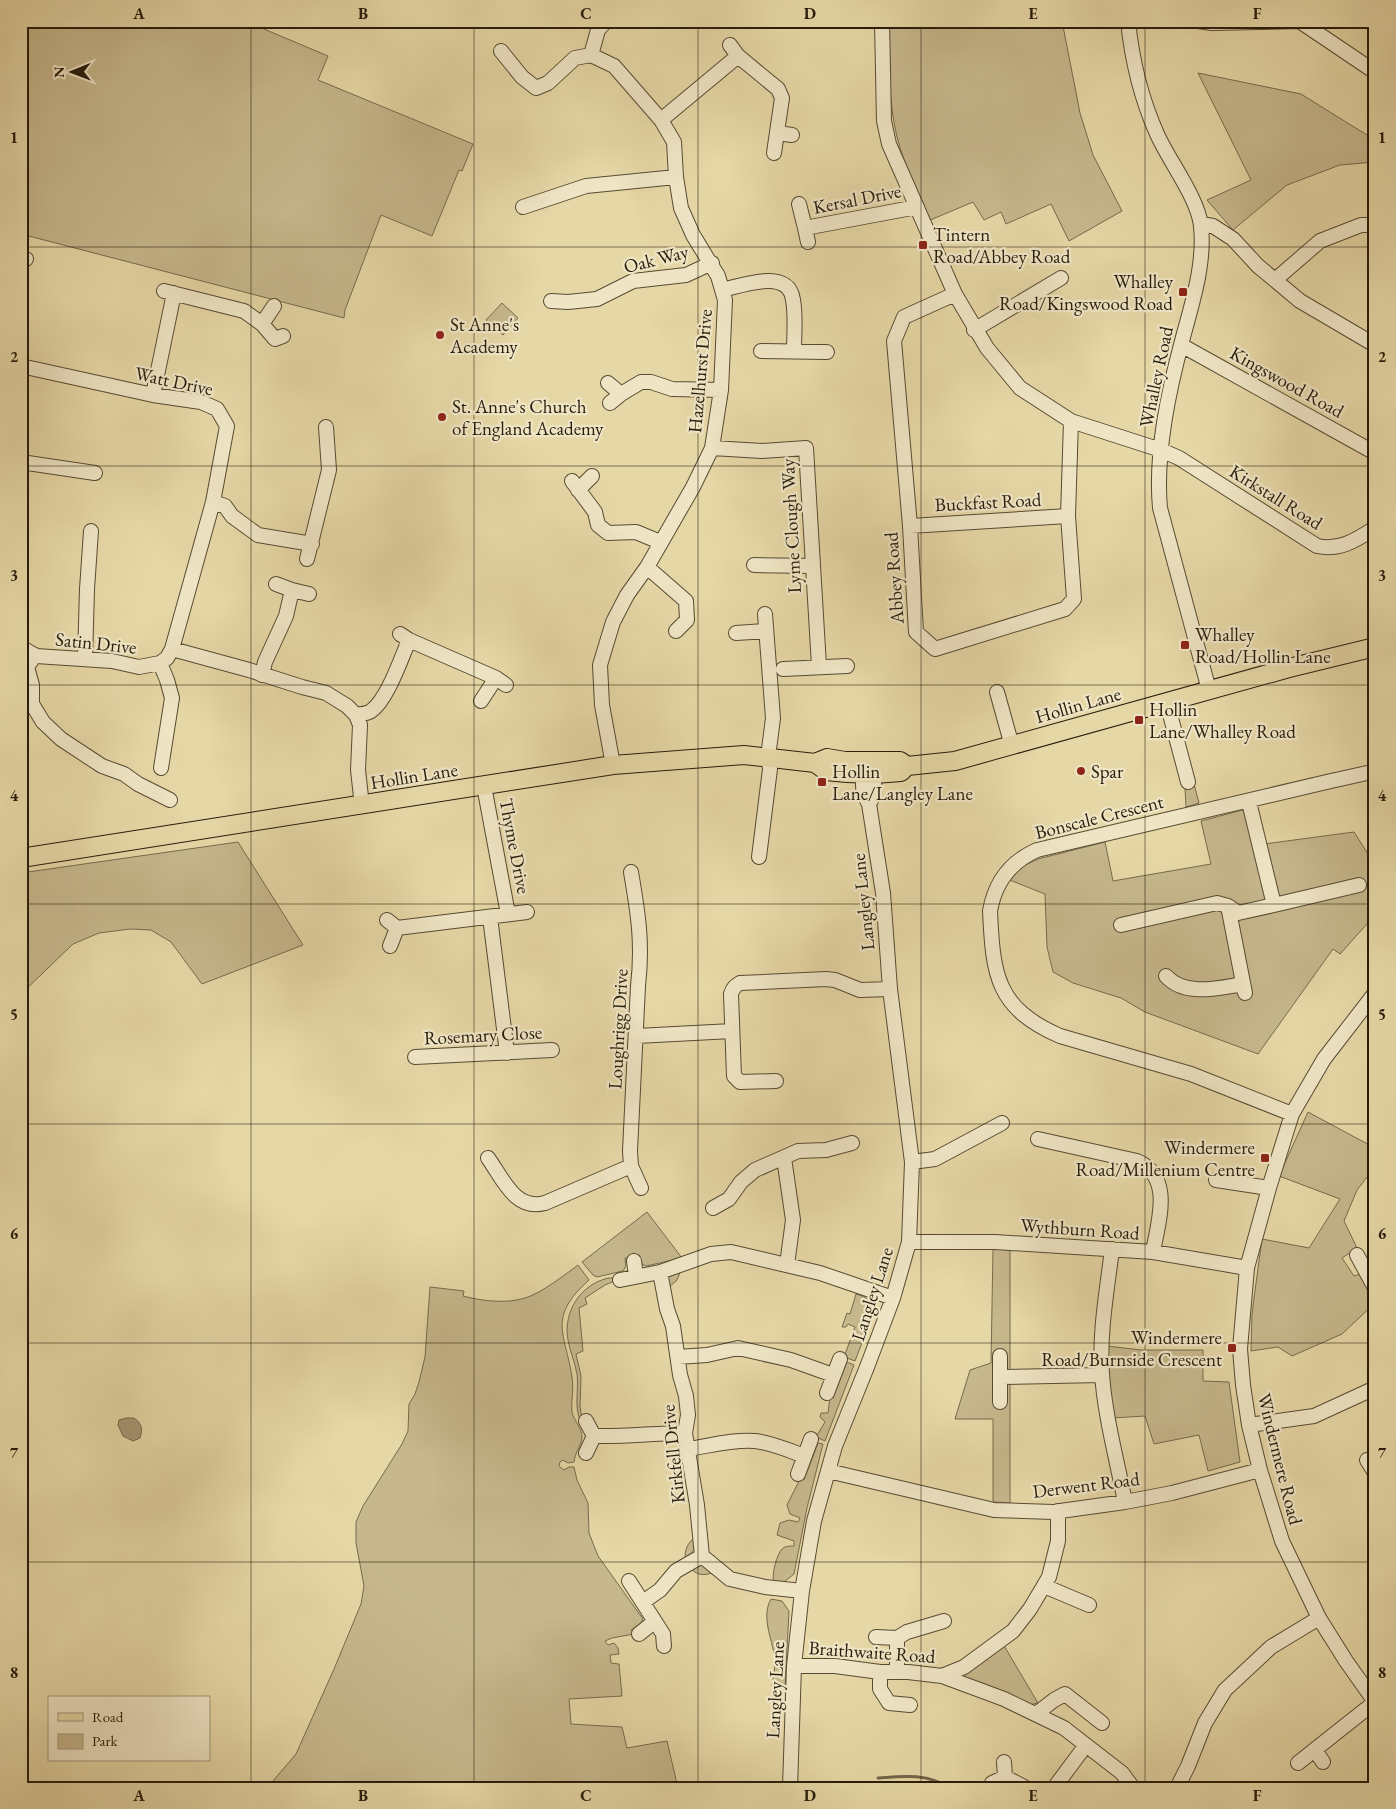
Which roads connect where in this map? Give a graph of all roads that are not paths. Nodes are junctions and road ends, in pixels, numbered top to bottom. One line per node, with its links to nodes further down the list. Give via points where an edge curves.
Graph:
1 (606, 21): 7 (street, via 598,30)
2 (882, 21): 16 (street, Kirkstall Road, via 884,121 889,144)
3 (1128, 21): 17 (street, Whalley Road, via 1140,90 1157,134 1193,200)
4 (1198, 21): 5 (street)
5 (1301, 22): 8 (street)
6 (502, 50): 7 (street, via 522,77 536,88 548,82 575,58)
7 (591, 55): 9 (street, Hazelhurst Drive, via 614,66)
8 (1375, 72)
9 (661, 120): 10 (street, via 734,50 778,89 782,98); 13 (street, Hazelhurst Drive, via 674,142)
10 (777, 133): 11 (street); 12 (street)
11 (792, 135)
12 (774, 153)
13 (676, 177): 15 (street, via 586,186 545,205); 21 (street, Hazelhurst Drive, via 681,208)
14 (799, 204): 19 (street, Kersal Drive)
15 (523, 207)
16 (916, 207): 19 (street, Kersal Drive); 25 (street, Kirkstall Road)
17 (1201, 224): 23 (street, via 1213,226 1233,239); 32 (street, Whalley Road, via 1199,274)
18 (1375, 225): 23 (street, via 1361,225 1320,241)
19 (805, 228): 20 (street, Kersal Drive)
20 (808, 242)
21 (712, 263): 24 (street, Hazelhurst Drive); 26 (street, Oak Way, via 686,275 633,281 597,300 568,306)
22 (1061, 277): 29 (street)
23 (1274, 280): 31 (street, via 1314,310)
24 (722, 290): 34 (street, via 771,281 781,282 789,288 794,300); 38 (street, Hazelhurst Drive, via 725,300)
25 (955, 294): 29 (street, Kirkstall Road); 50 (street, Abbey Road, via 904,317 894,341)
26 (552, 301)
27 (274, 306): 28 (street)
28 (262, 324): 30 (street, via 275,339); 39 (street, via 244,311 169,292)
29 (974, 330): 40 (street, Kirkstall Road, via 1020,388)
30 (283, 336)
31 (1375, 344)
32 (1181, 345): 43 (street, Whalley Road); 44 (street, Kingswood Road)
33 (761, 351): 34 (street)
34 (794, 352): 35 (street)
35 (827, 352)
36 (21, 366): 39 (street, Watt Drive)
37 (608, 383): 38 (street, via 616,398 641,382 672,389)
38 (721, 390): 42 (street, Hazelhurst Drive)
39 (153, 395): 48 (street, Watt Drive, via 201,402 217,409 227,426)
40 (1071, 421): 43 (street, Kirkstall Road); 49 (street, Abbey Road)
41 (326, 427): 54 (street, via 329,470)
42 (712, 448): 53 (street, Hazelhurst Drive); 57 (street, Lyme Clough Way, via 762,451 806,448)
43 (1161, 450): 51 (street, Kirkstall Road, via 1188,463 1317,546 1336,547 1349,543); 76 (street, Whalley Road, via 1158,478 1160,508)
44 (1375, 453)
45 (21, 462): 46 (street)
46 (95, 474)
47 (592, 476): 53 (street, via 575,485 595,512 598,525 608,533 636,532)
48 (213, 502): 54 (street, via 225,506 232,516 258,535); 68 (street, Watt Drive)
49 (1068, 516): 50 (street, Buckfast Road); 50 (street, Abbey Road, via 1074,599 1066,609 935,649 916,632)
50 (910, 526)
51 (1375, 528)
52 (91, 531): 70 (street)
53 (660, 542): 58 (street, Hazelhurst Drive)
54 (312, 544): 55 (street)
55 (308, 559)
56 (754, 565): 57 (street, via 769,559)
57 (812, 566): 72 (street, Lyme Clough Way)
58 (647, 567): 63 (street, via 686,601 687,620); 83 (street, Hazelhurst Drive, via 613,622 600,665 602,704)
59 (276, 584): 60 (street)
60 (292, 590): 61 (street); 75 (street, via 286,616)
61 (309, 594)
62 (765, 614): 64 (street)
63 (676, 631)
64 (766, 631): 65 (street); 82 (street, via 773,718)
65 (736, 633)
66 (21, 647): 69 (street, Satin Drive)
67 (1375, 647): 76 (main road, Hollin Lane)
68 (172, 649): 71 (street, Satin Drive); 75 (street)
69 (35, 656): 70 (street, Satin Drive); 89 (street, Satin Drive, via 28,667 32,704 43,722 61,739 102,766 124,774)
70 (85, 659): 71 (street, Satin Drive, via 139,667)
71 (160, 663): 84 (street, via 172,698)
72 (819, 666): 73 (street); 74 (street)
73 (847, 666)
74 (783, 669)
75 (262, 675): 80 (street, via 326,693)
76 (1209, 690): 79 (main road, Hollin Lane)
77 (997, 692): 81 (street)
78 (481, 701): 80 (street, via 501,682 405,637 390,685 370,712)
79 (1167, 703): 81 (main road, Hollin Lane); 87 (street)
80 (356, 714): 91 (street, via 360,725 358,770)
81 (1012, 746): 85 (main road, Hollin Lane, via 955,761 907,766 902,772)
82 (768, 757): 83 (main road, Hollin Lane, via 744,755); 85 (main road, Hollin Lane, via 815,763 826,771); 92 (street, via 770,769)
83 (613, 765): 88 (main road, Hollin Lane)
84 (161, 768)
85 (868, 770): 104 (street, Langley Lane, via 874,795 870,804 883,893)
86 (1375, 773): 90 (street, Bonscale Crescent)
87 (1188, 782)
88 (484, 786): 91 (main road, Hollin Lane); 99 (street, Thyme Drive)
89 (170, 800)
90 (1249, 802): 96 (street); 112 (street, Bonscale Crescent, via 1078,840 1026,855 1005,874 994,896 990,911 995,968 1006,995 1017,1008 1046,1030 1198,1077)
91 (362, 806): 93 (main road, Hollin Lane)
92 (760, 857)
93 (21, 858)
94 (631, 872): 107 (street, Loughrigg Drive, via 642,959)
95 (1359, 885): 96 (street)
96 (1274, 905): 97 (street, via 1238,913)
97 (1228, 906): 101 (street, via 1217,903); 103 (street, via 1244,988 1203,990 1173,984)
98 (527, 912): 99 (street)
99 (508, 914): 100 (street)
100 (490, 917): 102 (street, via 392,924); 109 (street)
101 (1121, 925)
102 (390, 946)
103 (1166, 976)
104 (890, 989): 106 (street, via 860,990 826,979 740,983 731,994); 118 (street, Langley Lane)
105 (1375, 993): 112 (street, Windermere Road, via 1324,1059)
106 (732, 1031): 107 (street); 111 (street, via 736,1079 740,1082)
107 (637, 1036): 119 (street, Loughrigg Drive)
108 (552, 1050): 109 (street, Rosemary Close)
109 (507, 1052): 110 (street, Rosemary Close)
110 (415, 1057)
111 (776, 1081)
112 (1292, 1114): 122 (street, Windermere Road)
113 (1002, 1123): 118 (street, via 935,1159)
114 (1038, 1139): 126 (street, via 1137,1161 1147,1167 1156,1176 1161,1193)
115 (852, 1143): 117 (street, via 826,1150 798,1151)
116 (488, 1158): 119 (street, via 514,1196 535,1206)
117 (784, 1158): 123 (street, via 755,1170 741,1182 730,1199); 129 (street, via 793,1220)
118 (912, 1162): 124 (street, Langley Lane)
119 (631, 1166): 121 (street, Loughrigg Drive)
120 (1216, 1180): 122 (street)
121 (641, 1188)
122 (1269, 1188): 130 (street, Windermere Road)
123 (713, 1208)
124 (909, 1242): 125 (street, Wythburn Road, via 994,1242); 135 (street, Langley Lane)
125 (1112, 1249): 126 (street, Wythburn Road); 140 (street, via 1102,1340)
126 (1153, 1252): 130 (street, Wythburn Road)
127 (1357, 1255): 134 (street)
128 (634, 1261): 132 (street)
129 (787, 1265): 131 (street, via 732,1252 711,1254); 135 (street)
130 (1247, 1268): 146 (street, Windermere Road, via 1240,1349)
131 (660, 1272): 132 (street); 137 (street, Kirkfell Drive)
132 (636, 1276): 133 (street)
133 (620, 1280)
134 (1375, 1288)
135 (893, 1298): 155 (street, Langley Lane)
136 (1000, 1356): 141 (street)
137 (678, 1357): 139 (street, via 738,1348 791,1360); 147 (street, Kirkfell Drive, via 688,1416)
138 (840, 1359): 139 (street)
139 (833, 1375): 143 (street)
140 (1102, 1375): 141 (street); 158 (street)
141 (1000, 1377): 144 (street)
142 (1375, 1388): 146 (street, via 1314,1416)
143 (828, 1393)
144 (1000, 1402)
145 (586, 1421): 148 (street)
146 (1249, 1425): 154 (street, Windermere Road)
147 (685, 1433): 148 (street); 150 (street, Kirkfell Drive)
148 (594, 1436): 151 (street)
149 (811, 1439): 152 (street)
150 (688, 1449): 152 (street, via 741,1441 770,1444); 160 (street, Kirkfell Drive)
151 (586, 1453)
152 (804, 1456): 156 (street)
153 (1367, 1460): 157 (street)
154 (1260, 1470): 158 (street, Derwent Road); 166 (street, Windermere Road, via 1282,1541)
155 (828, 1471): 159 (street, Derwent Road, via 994,1510); 163 (street, Langley Lane, via 814,1521)
156 (798, 1474)
157 (1375, 1474)
158 (1125, 1502): 159 (street, Derwent Road)
159 (1058, 1511): 162 (street, Braithwaite Road, via 1058,1541)
160 (702, 1556): 163 (street, via 730,1579 765,1588); 164 (street, via 676,1571 660,1590)
161 (629, 1582): 164 (street)
162 (1044, 1586): 165 (street); 176 (street, Braithwaite Road, via 1013,1631 964,1667)
163 (802, 1591): 173 (street, Langley Lane)
164 (643, 1602): 168 (street)
165 (1089, 1605)
166 (1319, 1618): 177 (street, Windermere Road); 192 (street, via 1271,1647 1225,1690 1205,1723)
167 (944, 1621): 171 (street)
168 (654, 1622): 169 (street); 172 (street, via 663,1634)
169 (639, 1634)
170 (876, 1637): 171 (street)
171 (897, 1638): 175 (street)
172 (664, 1646)
173 (794, 1666): 174 (street, Braithwaite Road, via 836,1666); 188 (street, Langley Lane)
174 (880, 1672): 175 (street, Braithwaite Road); 178 (street, via 880,1689 889,1703)
175 (897, 1672): 176 (street, Braithwaite Road)
176 (942, 1676): 179 (street)
177 (1375, 1702): 182 (street)
178 (910, 1705)
179 (1036, 1714): 180 (street, via 1065,1694); 181 (street, via 1064,1728)
180 (1102, 1723)
181 (1086, 1745): 190 (street); 191 (street, via 1122,1773)
182 (1315, 1750): 184 (street); 185 (street)
183 (1004, 1762): 186 (street)
184 (1323, 1762)
185 (1298, 1763)
186 (1006, 1777): 187 (street); 189 (street)
187 (992, 1782)
188 (790, 1788)
189 (1026, 1788)
190 (1054, 1788)
191 (1133, 1788)
192 (1176, 1788)

